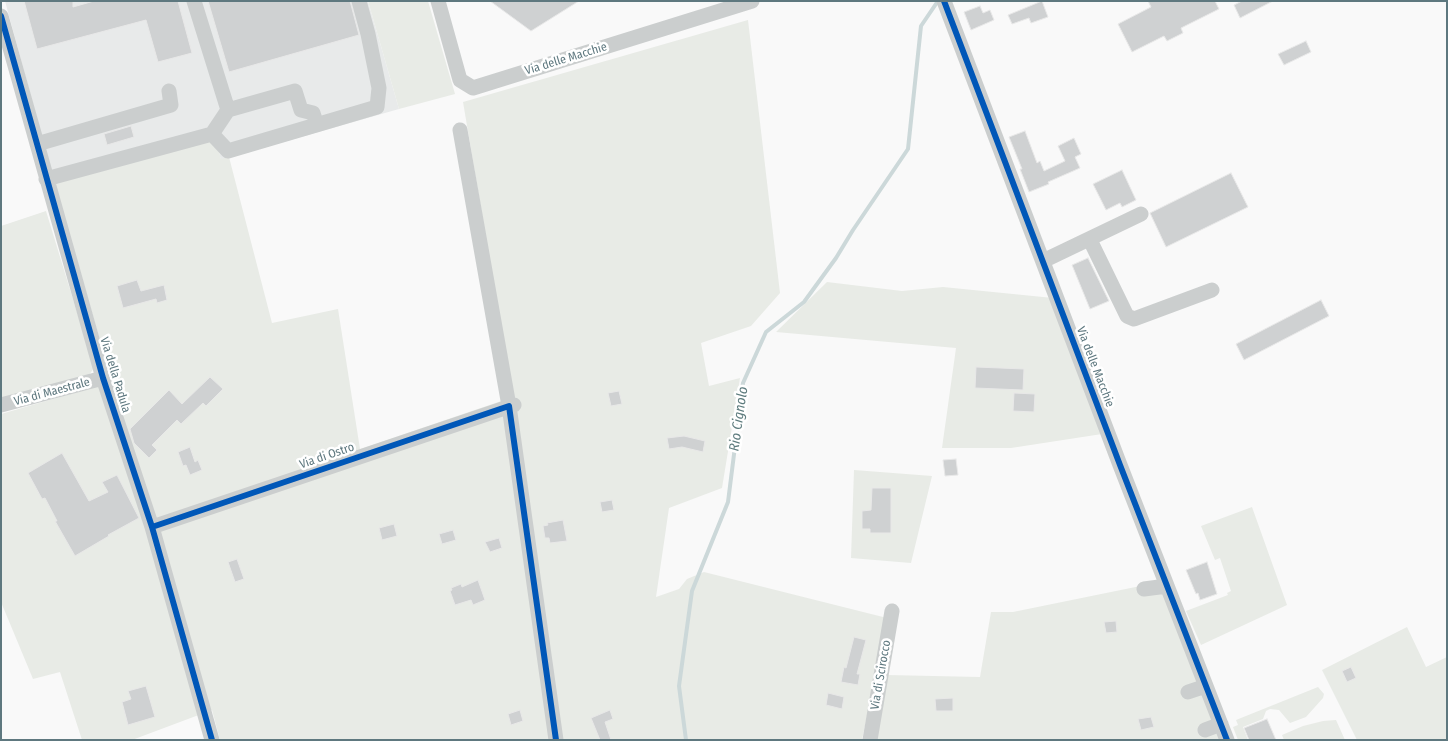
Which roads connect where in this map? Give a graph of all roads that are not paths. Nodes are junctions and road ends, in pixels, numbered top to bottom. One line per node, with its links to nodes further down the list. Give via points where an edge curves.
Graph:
1 (194, 1): 8 (street)
2 (359, 1): 9 (street, via 379,88 377,107)
3 (438, 1): 4 (street, Via delle Macchie, via 460,80 473,88)
4 (752, 1)
5 (945, 4): 16 (street, Via delle Macchie)
6 (1, 16): 12 (street, Via della Padula)
7 (169, 91): 12 (street, via 171,105)
8 (228, 110): 9 (street, via 294,91 301,110 314,113); 11 (street)
9 (318, 125): 11 (street, via 228,151)
10 (460, 130): 20 (street)
11 (212, 134): 13 (street)
12 (37, 144): 13 (street, Via della Padula)
13 (46, 179): 18 (street, Via della Padula)
14 (1141, 214): 15 (street)
15 (1090, 240): 16 (street); 17 (street, via 1127,316 1134,319)
16 (1043, 261): 22 (street, Via delle Macchie)
17 (1212, 290)
18 (103, 378): 19 (street, Via di Maestrale); 21 (street, Via della Padula)
19 (1, 405)
20 (511, 406): 21 (street, Via di Ostro); 30 (street)
21 (152, 527): 29 (street, Via della Padula)
22 (1167, 586): 23 (street); 25 (street, Via delle Macchie)
23 (1144, 589)
24 (892, 611): 31 (street, Via di Scirocco)
25 (1206, 686): 26 (street); 27 (street, Via delle Macchie)
26 (1188, 692)
27 (1221, 724): 28 (street); 32 (street, Via delle Macchie)
28 (1205, 730)
29 (212, 740)
30 (556, 740)
31 (870, 740)
32 (1227, 740)

